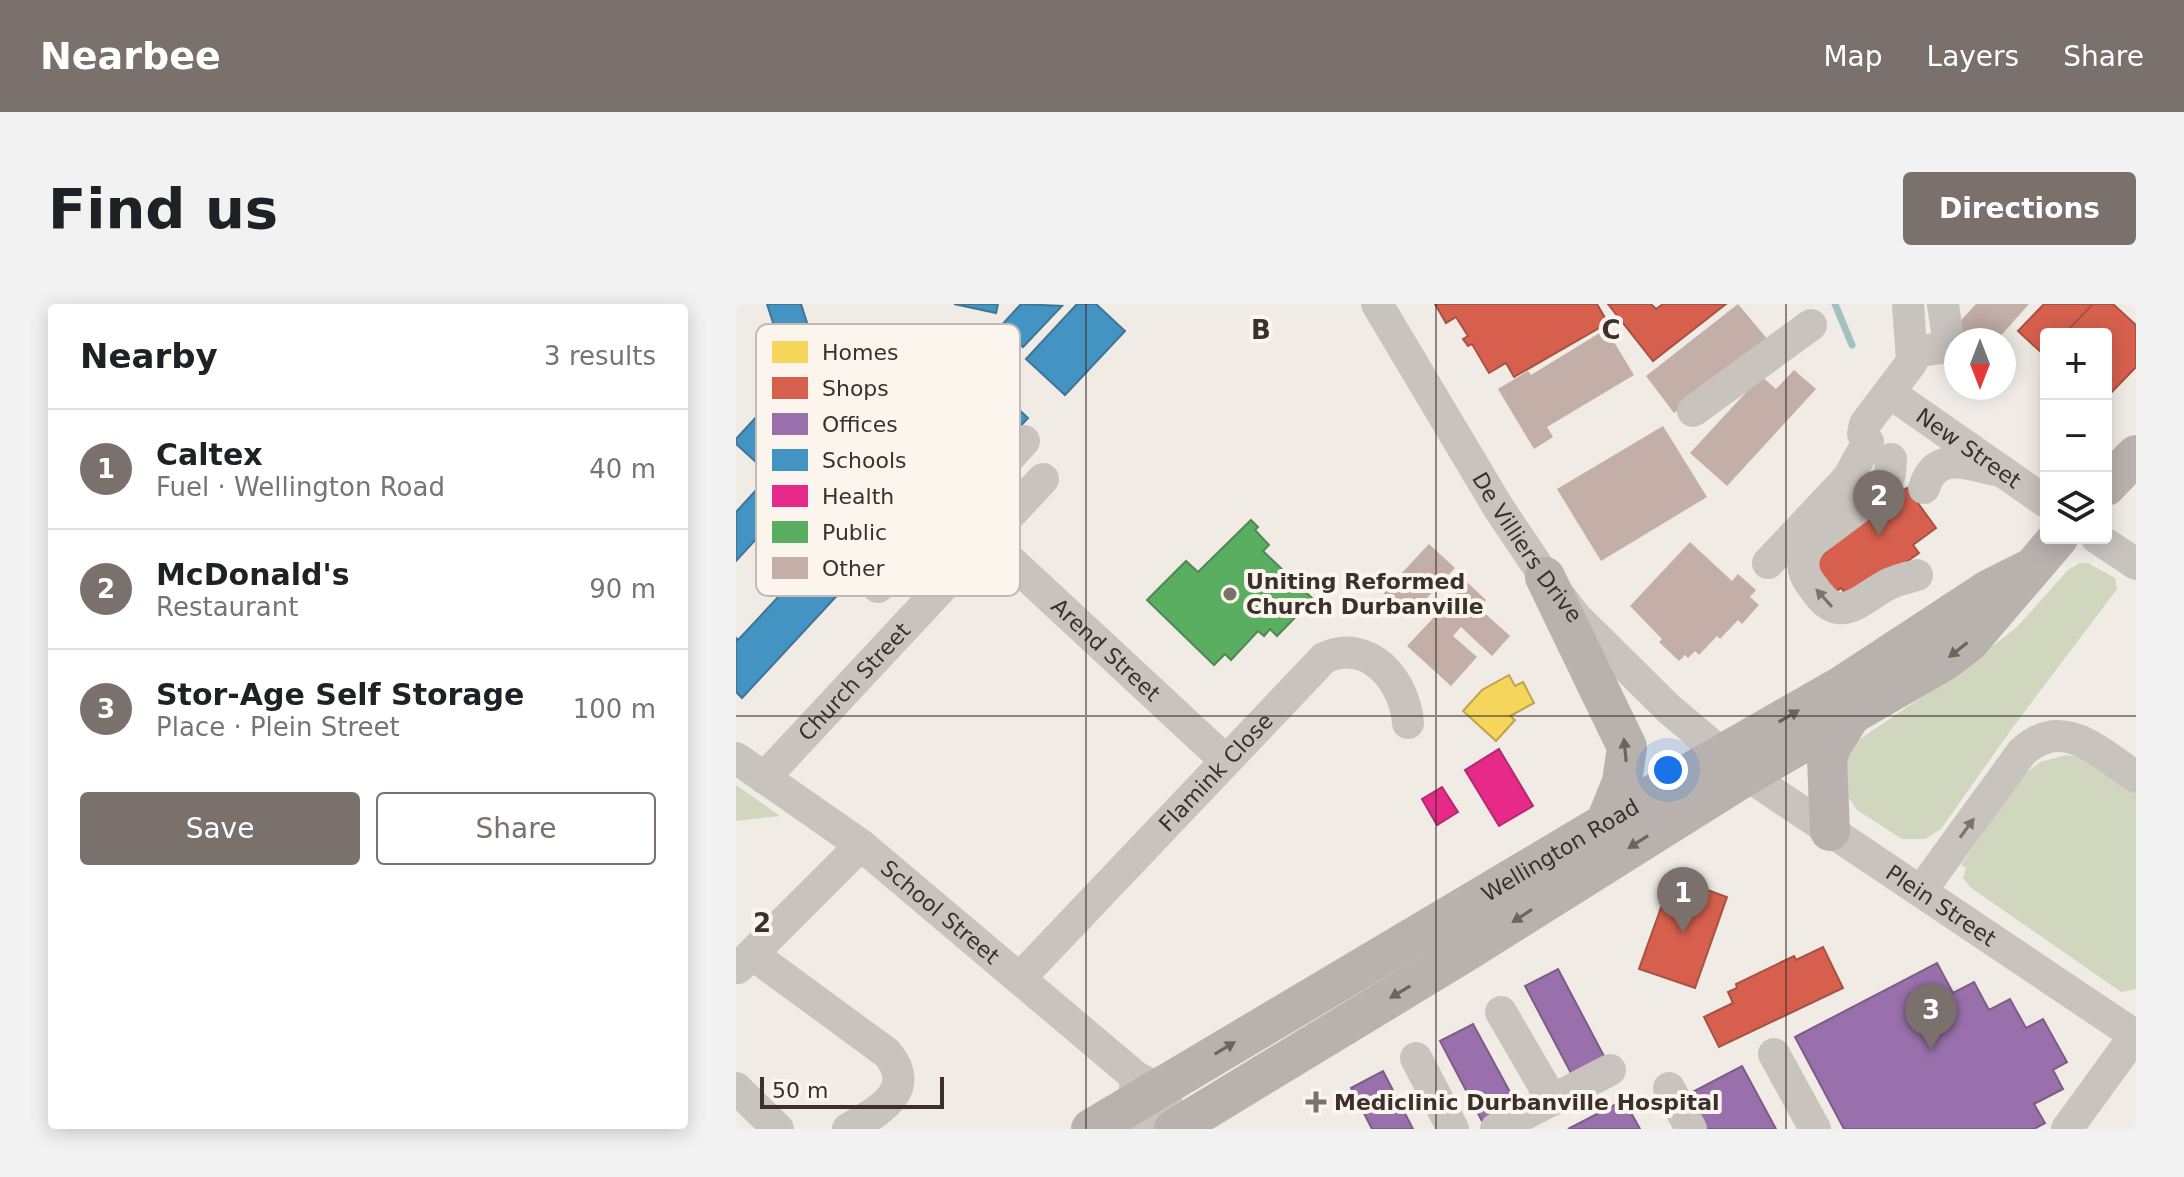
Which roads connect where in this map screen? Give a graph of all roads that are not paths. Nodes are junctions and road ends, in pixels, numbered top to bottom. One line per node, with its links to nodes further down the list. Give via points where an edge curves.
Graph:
1 (1377, 304): 25 (street, De Villiers Drive)
2 (1908, 304): 5 (street)
3 (1943, 304): 5 (street, via 1949,347)
4 (1811, 325): 7 (street)
5 (1913, 352): 6 (street, via 1912,362)
6 (1890, 393): 10 (street, via 1865,424); 12 (street, New Street)
7 (1693, 411)
8 (1024, 441): 9 (street)
9 (1020, 445)
10 (1874, 445): 20 (street); 24 (street, one-way to 10, via 1849,608 1834,609 1806,578 1806,548 1882,490 1890,474)
11 (2136, 455): 14 (main road)
12 (2003, 471): 15 (street, via 1942,463); 16 (street, New Street)
13 (1043, 479): 17 (street, Church Street)
14 (2112, 480)
15 (1924, 488)
16 (2040, 498)
17 (1020, 504)
18 (2052, 544): 23 (main road, Wellington Road)
19 (2106, 544): 21 (street)
20 (1768, 563)
21 (2136, 564)
22 (1020, 570): 30 (street, Arend Street)
23 (2028, 570): 27 (main road, Wellington Road, one-way to 27, via 1969,642); 31 (main road, Wellington Road, one-way to 23, via 1988,590)
24 (1917, 575)
25 (1545, 577): 31 (street, De Villiers Drive, via 1602,644); 34 (main road, one-way to 25, via 1622,782 1627,747)
26 (934, 596): 33 (street, Church Street)
27 (1851, 715): 31 (main road, Wellington Road); 35 (main road, via 1827,760)
28 (1408, 723): 30 (street, Flamink Close, via 1402,694 1386,671 1363,653 1333,653 1317,663)
29 (736, 758): 33 (street, School Street)
30 (1225, 760): 39 (street, Flamink Close)
31 (1734, 765): 34 (main road, Wellington Road); 35 (street, Plein Street); 48 (main road, Wellington Road, one-way to 48, via 1467,951)
32 (2136, 777): 37 (street, one-way to 32, via 2033,742 2072,736)
33 (764, 778): 36 (street, School Street)
34 (1605, 824): 48 (main road, Wellington Road, one-way to 34)
35 (1830, 831): 37 (street, Plein Street)
36 (861, 845): 38 (street); 39 (street, School Street)
37 (1921, 891): 41 (street, Plein Street)
38 (744, 962): 51 (street, via 893,1060 899,1079 894,1096)
39 (1020, 978): 48 (street, School Street)
40 (1501, 1012): 47 (street)
41 (2136, 1035): 56 (street)
42 (1774, 1054): 55 (street)
43 (1416, 1058): 53 (street)
44 (1610, 1070): 47 (street)
45 (736, 1088): 50 (street)
46 (1669, 1088): 54 (street)
47 (1552, 1100): 49 (street)
48 (1159, 1111): 52 (main road, Wellington Road)
49 (1508, 1126)
50 (778, 1129)
51 (848, 1129)
52 (1091, 1129)
53 (1453, 1129)
54 (1691, 1129)
55 (1815, 1129)
56 (2067, 1129)

